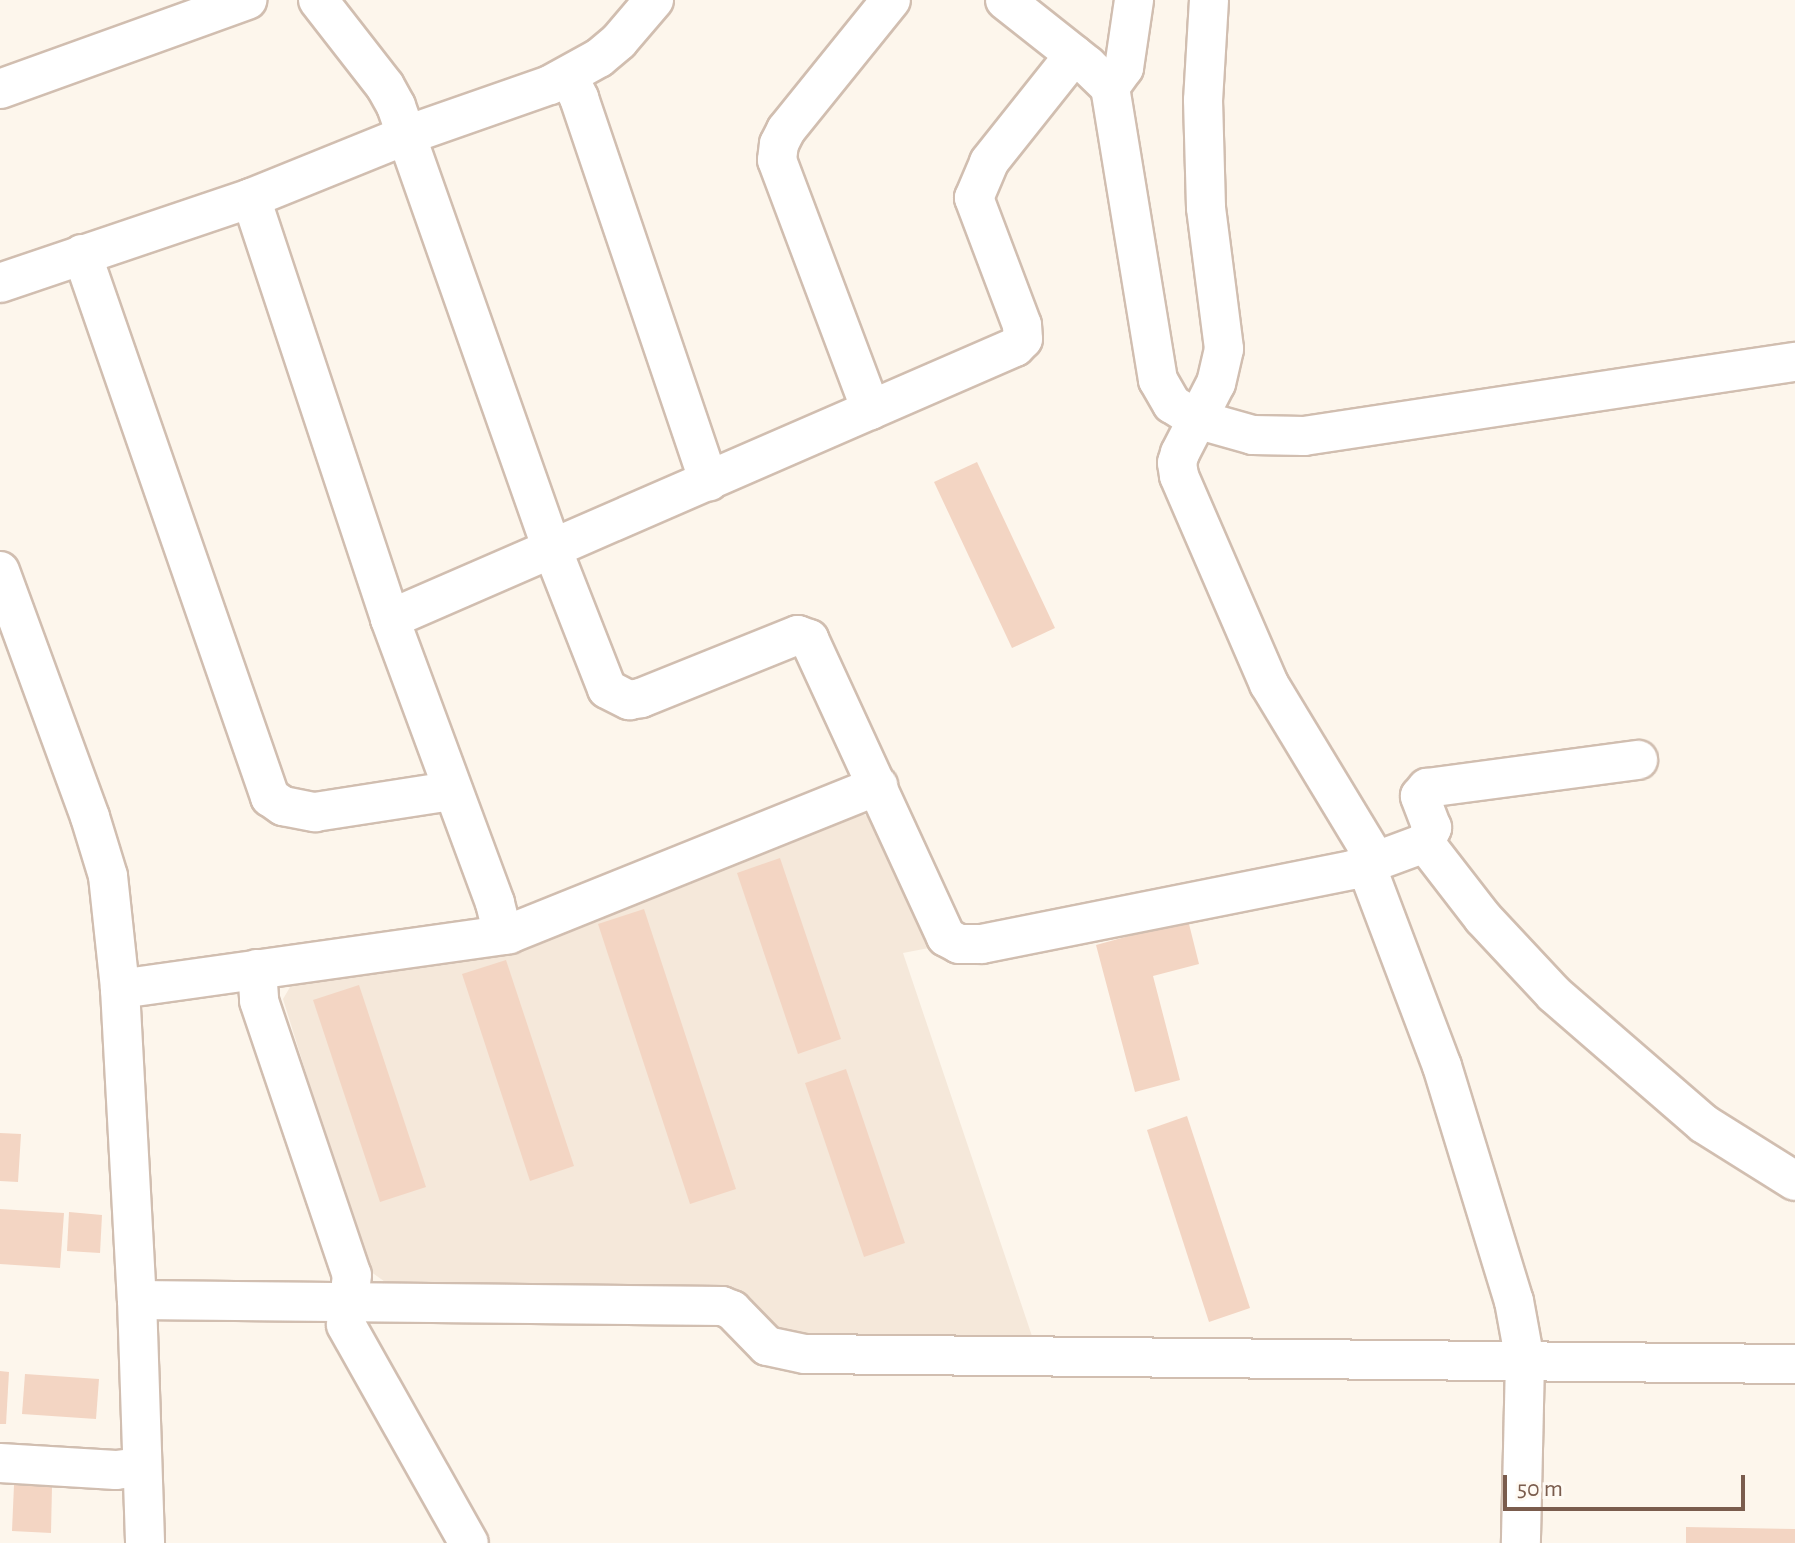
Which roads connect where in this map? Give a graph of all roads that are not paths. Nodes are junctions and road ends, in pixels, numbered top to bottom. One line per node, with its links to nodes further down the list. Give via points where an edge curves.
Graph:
1 (247, 0): 11 (street)
2 (318, 0): 12 (street, via 385,86)
3 (654, 0): 9 (street, via 619,41)
4 (891, 0): 17 (street, via 786,130 777,160)
5 (1005, 0): 8 (street)
6 (1134, 0): 10 (street, via 1124,68)
7 (1209, 0): 18 (street, via 1203,100 1206,208 1224,349 1216,383)
8 (1074, 55): 10 (street); 17 (street, via 989,162 974,198 1023,339)
9 (568, 76): 12 (street); 19 (street)
10 (1110, 87): 18 (street, via 1158,380 1172,404)
11 (0, 89)
12 (407, 135): 13 (street); 20 (street)
13 (251, 198): 14 (street); 22 (street)
14 (82, 254): 15 (street); 25 (street, via 270,797 293,810 315,812)
15 (0, 283)
16 (1795, 362): 18 (street, via 1304,436 1253,435)
17 (871, 410): 19 (street)
18 (1196, 419): 27 (street, via 1177,463 1179,476 1269,684)
19 (709, 482): 20 (street)
20 (553, 551): 22 (street); 24 (street, via 607,689 629,700 641,698 798,635 809,639)
21 (0, 571): 30 (street, via 108,876)
22 (390, 619): 25 (street)
23 (1638, 760): 26 (street, via 1427,788 1420,796 1432,828)
24 (878, 786): 27 (street, via 946,937 959,944 982,944 1288,885); 28 (street)
25 (451, 791): 28 (street)
26 (1425, 843): 27 (street); 31 (street, via 1483,918 1554,994 1704,1124)
27 (1371, 863): 34 (street, via 1479,1177)
28 (503, 935): 29 (street)
29 (257, 969): 30 (street); 33 (street, via 259,1001 352,1275)
30 (120, 989): 32 (street)
31 (1795, 1181)
32 (137, 1300): 33 (street); 37 (street)
33 (346, 1300): 34 (street, via 722,1306 767,1346 805,1354); 39 (street, via 346,1325)
34 (1525, 1361): 35 (street); 40 (street)
35 (1795, 1364)
36 (0, 1463): 37 (street)
37 (142, 1467): 38 (street)
38 (145, 1543)
39 (469, 1543)
40 (1521, 1543)

